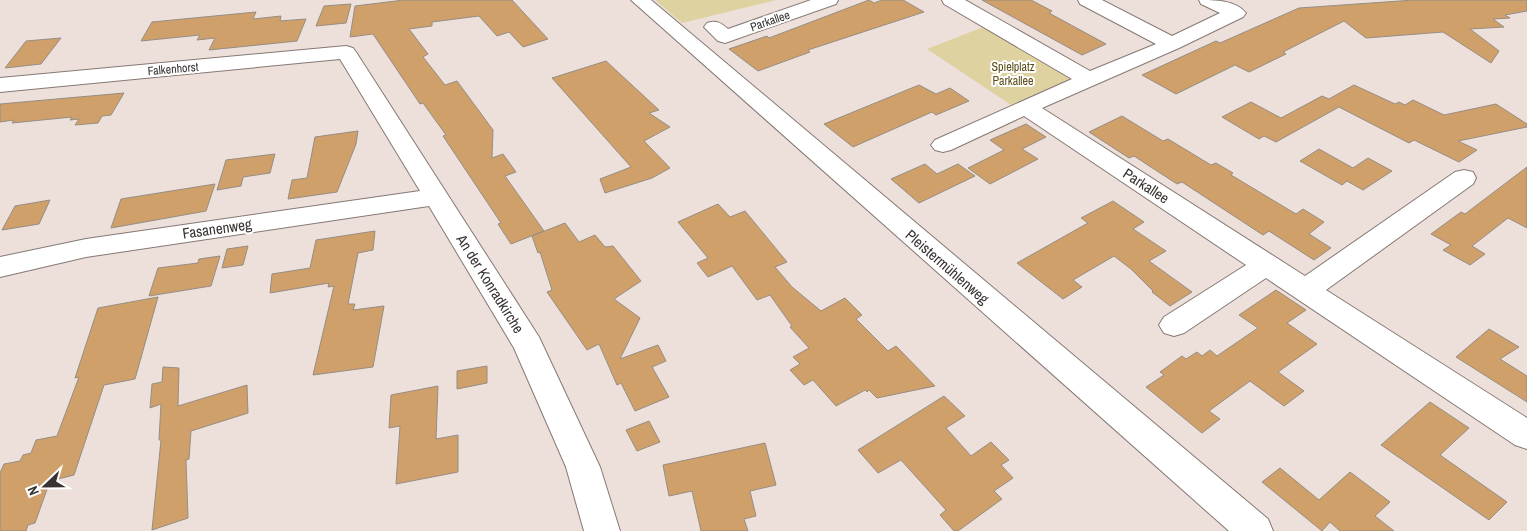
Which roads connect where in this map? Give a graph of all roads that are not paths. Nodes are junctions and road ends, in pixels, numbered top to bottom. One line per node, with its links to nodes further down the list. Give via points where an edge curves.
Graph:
1 (640, 0): 21 (street, Pleistermühlenweg)
2 (829, 0): 6 (street, Parkallee, via 724,37)
3 (951, 0): 9 (street)
4 (1087, 0): 7 (street)
5 (1208, 0): 7 (street, via 1236,13)
6 (714, 27)
7 (1172, 44): 9 (street)
8 (346, 52): 10 (street, Falkenhorst); 14 (street, An der Konradkirche)
9 (1090, 80): 11 (street)
10 (0, 85)
11 (1025, 107): 12 (street); 15 (street, Parkallee)
12 (943, 145)
13 (1464, 178): 17 (street)
14 (435, 197): 16 (street, Fasanenweg, via 86,248); 20 (street, An der Konradkirche, via 528,345 584,467)
15 (1266, 265): 17 (street, Parkallee); 18 (street)
16 (0, 267)
17 (1306, 290): 19 (street, Parkallee)
18 (1174, 325)
19 (1527, 435)
20 (602, 531)
21 (1255, 531)

